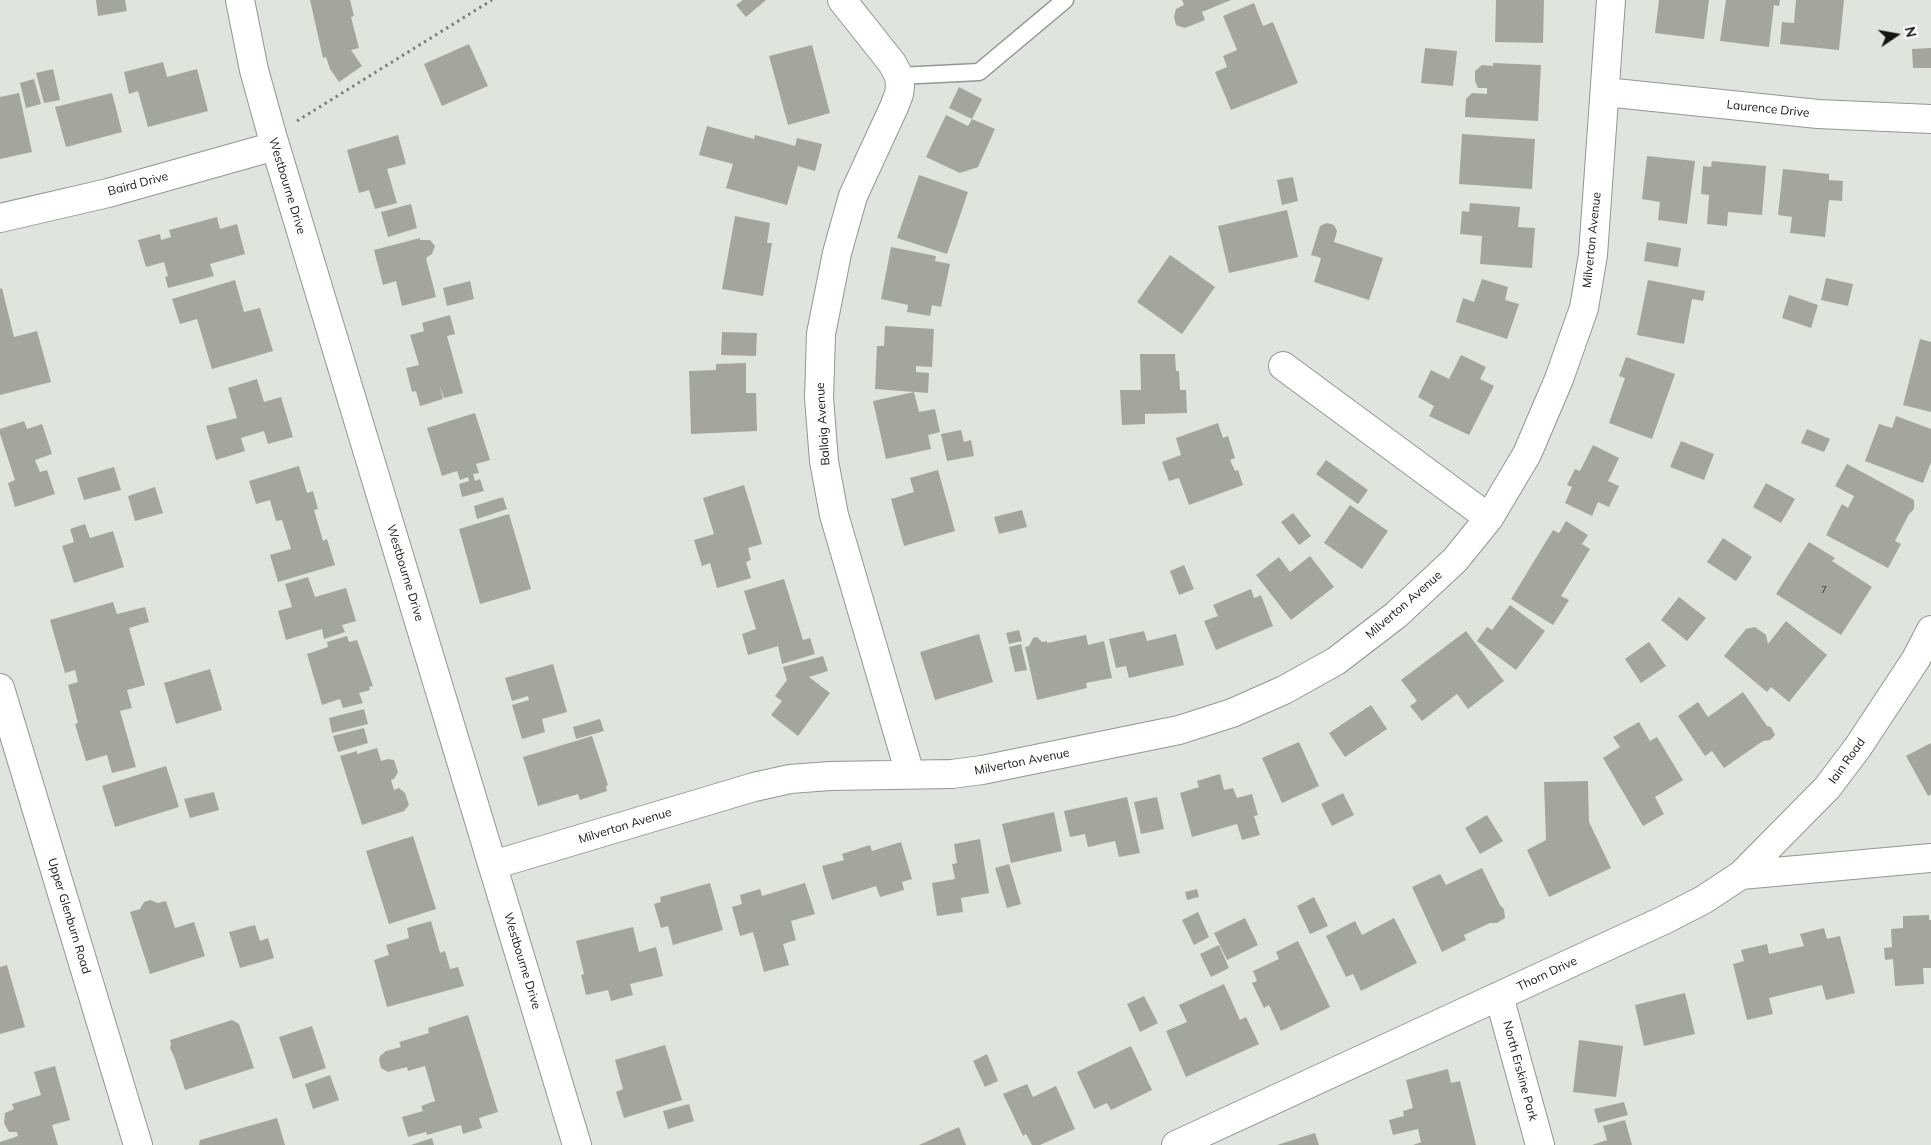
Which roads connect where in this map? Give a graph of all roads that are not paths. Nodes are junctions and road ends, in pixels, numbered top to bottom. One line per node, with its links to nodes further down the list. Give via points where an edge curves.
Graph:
1 (240, 0): 8 (street, Westbourne Drive)
2 (842, 0): 5 (street, via 892,63)
3 (1065, 0): 5 (lane, via 979,72)
4 (1611, 0): 6 (street, Milverton Avenue)
5 (898, 76): 14 (street, Ballaig Avenue, via 899,94 853,196 837,253 821,334 819,398 824,461 834,515)
6 (1605, 92): 7 (street, Laurence Drive, via 1818,114); 11 (street, Milverton Avenue, via 1593,255 1584,308 1559,379 1527,454)
7 (1931, 119)
8 (273, 140): 9 (street, Baird Drive, via 108,193); 16 (street, Westbourne Drive)
9 (0, 218)
10 (1283, 366): 11 (street)
11 (1489, 518): 14 (street, Milverton Avenue, via 1455,560 1396,615 1336,661 1232,714 1178,730 982,770)
12 (1931, 630): 17 (street, Iain Road, via 1916,659 1827,788)
13 (0, 688): 20 (street, Upper Glenburn Road)
14 (910, 774): 16 (street, Milverton Avenue, via 798,779 754,787)
15 (1931, 858): 17 (street, Thorn Drive)
16 (493, 865): 21 (street, Westbourne Drive)
17 (1741, 875): 18 (street, Thorn Drive, via 1664,920)
18 (1499, 996): 19 (street, Thorn Drive); 22 (street, North Erskine Park)
19 (1186, 1143)
20 (138, 1145)
21 (577, 1145)
22 (1540, 1145)

